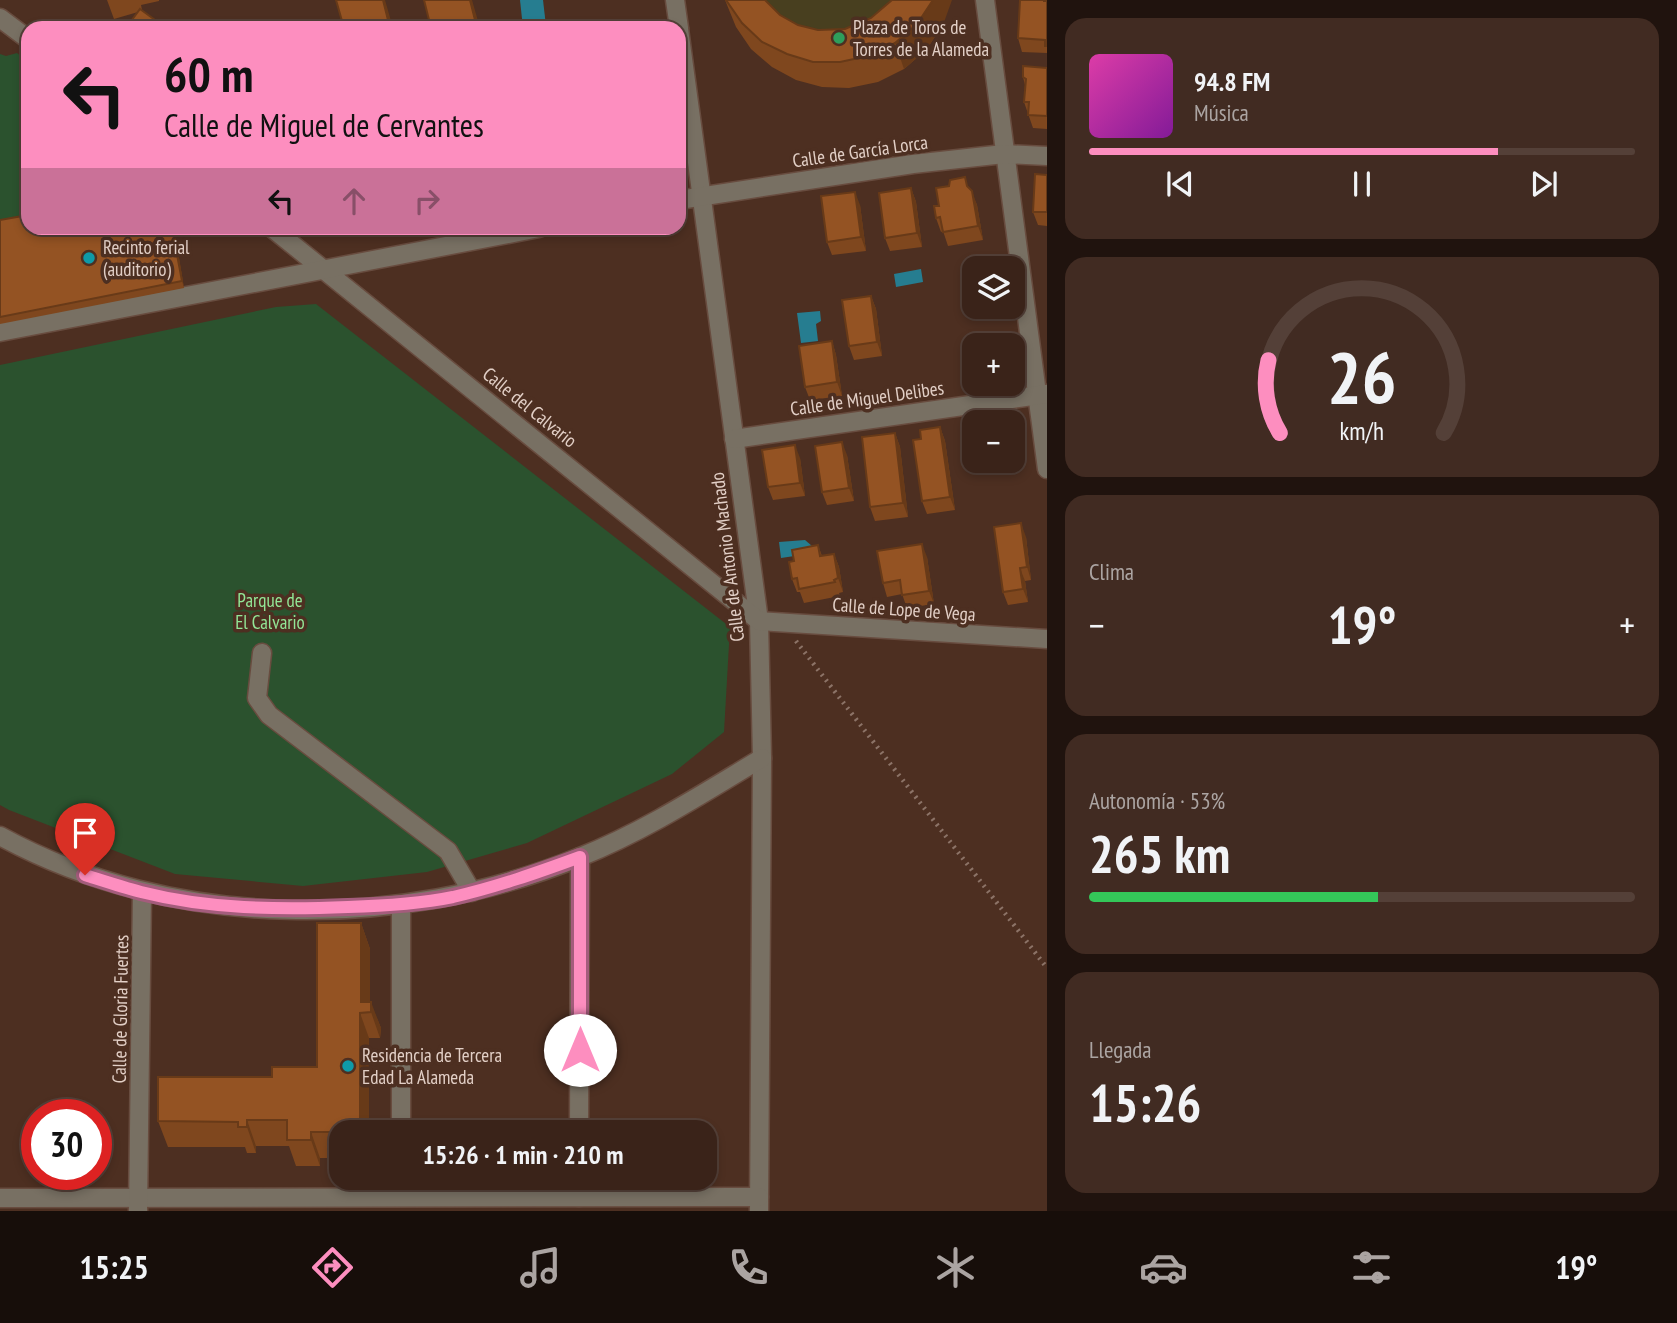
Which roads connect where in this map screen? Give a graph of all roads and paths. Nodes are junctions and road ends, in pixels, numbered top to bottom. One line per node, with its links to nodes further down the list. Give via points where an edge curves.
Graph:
1 (675, 0): 4 (street, Calle de Antonio Machado)
2 (985, 0): 7 (street)
3 (0, 18): 5 (street)
4 (678, 21)
5 (21, 34)
6 (686, 81): 9 (street, Calle de Antonio Machado)
7 (1004, 153): 8 (street, Calle de García Lorca); 9 (street, Calle de García Lorca); 15 (street)
8 (1047, 156)
9 (701, 196): 10 (street, Calle de García Lorca); 16 (street, Calle de Antonio Machado)
10 (686, 199)
11 (281, 235): 13 (street, Calle del Calvario)
12 (503, 235): 13 (street)
13 (326, 269): 14 (street); 18 (street, Calle del Calvario)
14 (0, 332)
15 (1042, 394): 16 (street, Calle de Miguel Delibes); 17 (street)
16 (734, 439): 18 (street, Calle de Antonio Machado)
17 (1047, 469)
18 (759, 621): 19 (street, Calle de Lope de Vega); 22 (street, Calle de Antonio Machado)
19 (781, 622): 20 (street, Calle de Lope de Vega); 28 (path)
20 (1047, 639)
21 (262, 653): 26 (street, via 257,698 269,715 448,851)
22 (762, 758): 24 (street, via 669,815); 37 (street, Calle de Antonio Machado)
23 (0, 836): 25 (street, via 85,875)
24 (580, 857): 26 (street); 30 (street)
25 (142, 892): 27 (street, via 292,910); 36 (street, Calle de Gloria Fuertes)
26 (472, 892): 27 (street)
27 (401, 905): 29 (street)
28 (1047, 968)
29 (401, 1120)
30 (579, 1120)
31 (402, 1190): 33 (street)
32 (579, 1190): 34 (street)
33 (402, 1197): 34 (street); 36 (street)
34 (579, 1197): 37 (street)
35 (0, 1198): 36 (street)
36 (139, 1204)
37 (759, 1204)

